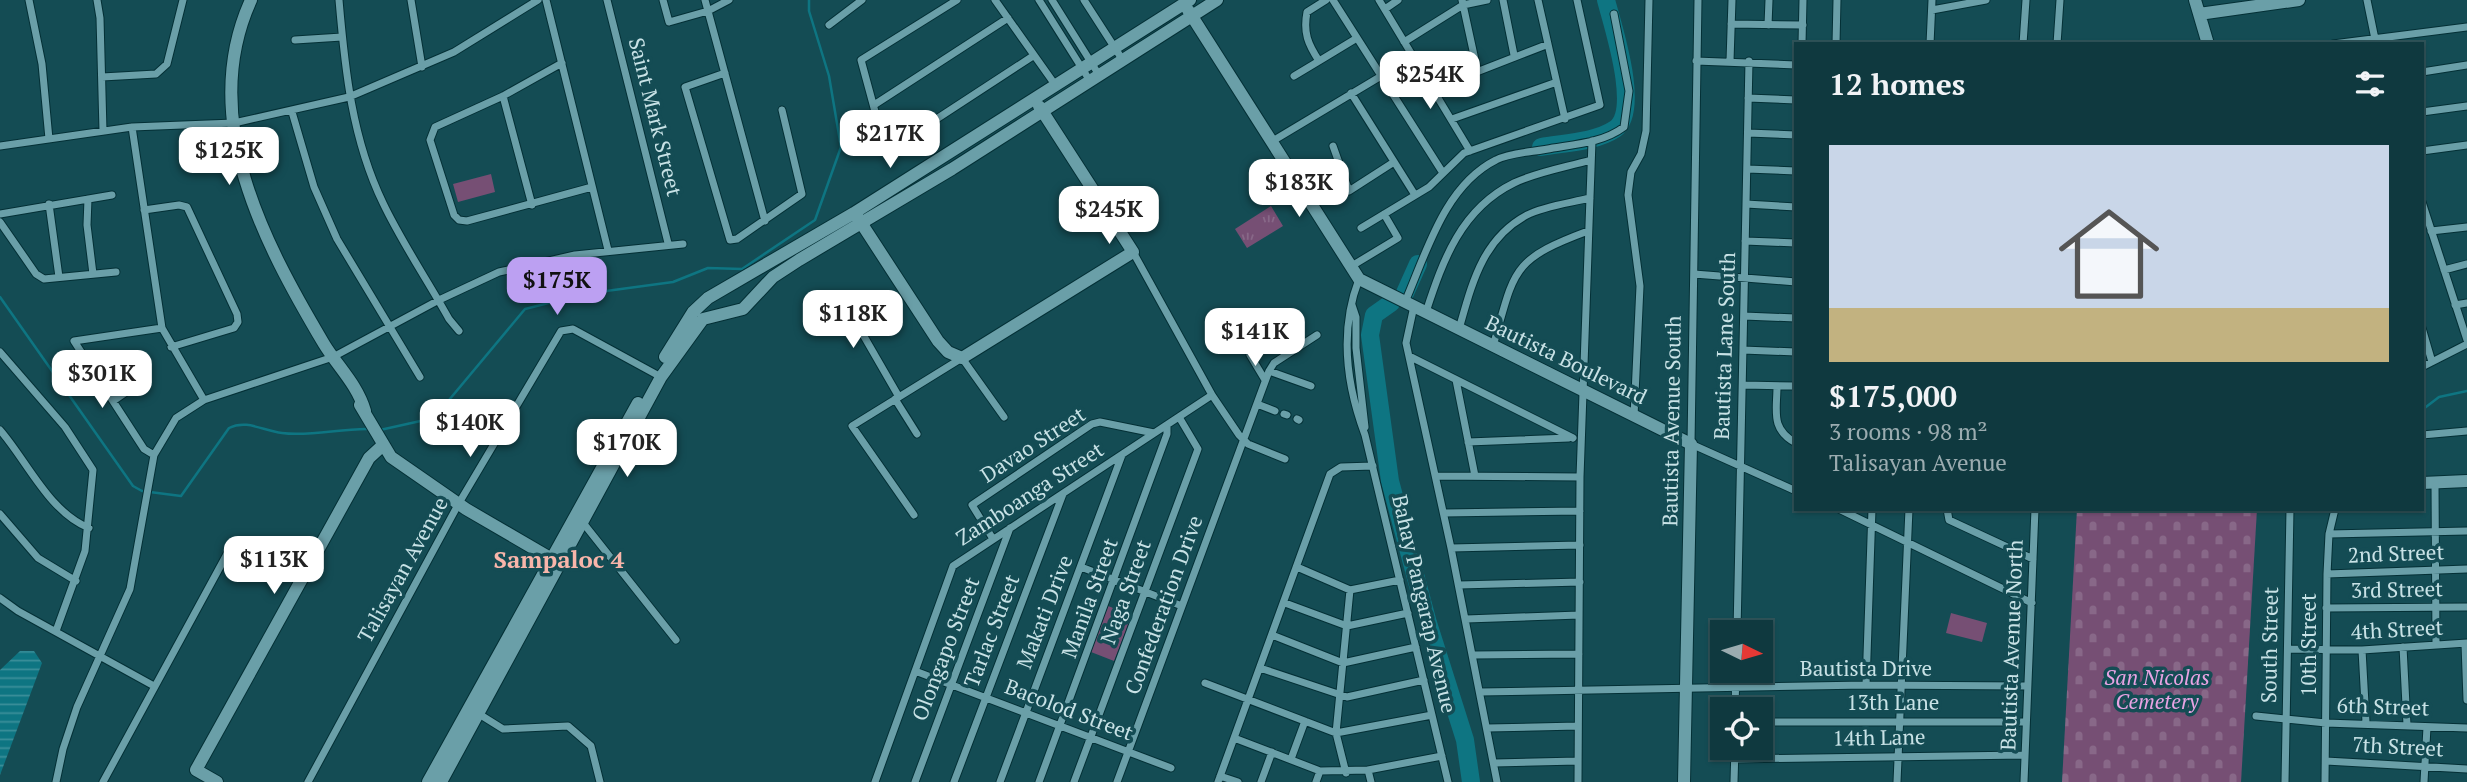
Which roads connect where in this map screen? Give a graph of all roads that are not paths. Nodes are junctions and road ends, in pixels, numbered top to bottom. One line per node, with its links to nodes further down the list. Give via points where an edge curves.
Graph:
1 (29, 0): 110 (street, via 42,64)
2 (97, 0): 86 (street)
3 (183, 0): 86 (street, via 163,70)
4 (251, 0): 105 (street, via 234,52)
5 (339, 0): 56 (street)
6 (411, 0): 80 (street)
7 (538, 0): 80 (street, via 485,35)
8 (547, 0): 76 (street)
9 (607, 0): 144 (street, Saint Mark Street)
10 (663, 0): 46 (street, via 669,22)
11 (705, 0): 46 (street)
12 (729, 0): 46 (street)
13 (862, 0): 52 (street)
14 (957, 0): 97 (street, via 861,60)
15 (995, 0): 50 (street)
16 (1039, 0): 79 (street)
17 (1052, 0): 79 (street)
18 (1217, 0): 49 (street)
19 (1326, 0): 72 (street, via 1307,12 1304,26)
20 (1333, 0): 57 (street)
21 (1379, 0): 44 (street)
22 (1398, 0): 44 (street)
23 (1487, 0): 42 (street)
24 (1503, 0): 69 (street)
25 (1538, 0): 67 (street)
26 (1577, 0): 104 (street, via 1600,105)
27 (1649, 0): 201 (street, via 1646,131 1628,195 1640,286)
28 (1698, 0): 73 (street, Bautista Avenue South)
29 (1732, 0): 51 (street)
30 (1769, 0): 53 (street)
31 (1803, 0): 54 (street)
32 (1837, 0): 61 (street)
33 (1932, 0): 45 (street)
34 (1986, 0): 45 (street)
35 (2026, 0): 63 (street)
36 (2060, 0): 64 (street)
37 (2195, 0): 47 (street)
38 (2299, 0): 43 (street)
39 (2367, 0): 66 (street)
40 (1086, 1): 68 (street)
41 (1187, 2): 49 (street); 68 (street)
42 (1463, 3): 59 (street); 81 (street)
43 (2242, 4): 47 (street)
44 (1385, 9): 59 (street)
45 (1932, 10): 62 (street)
46 (708, 11): 83 (street)
47 (2199, 14): 65 (street)
48 (1614, 15): 111 (street, via 1629,91 1628,118 1617,132)
49 (1192, 16): 68 (street); 112 (street)
50 (1007, 18): 70 (street); 97 (street)
51 (1731, 24): 53 (street); 74 (street)
52 (829, 25)
53 (1768, 25): 54 (street)
54 (1803, 25): 60 (street)
55 (2467, 27): 66 (street)
56 (342, 37): 58 (street); 93 (street)
57 (1357, 38): 72 (street); 85 (street)
58 (295, 40)
59 (1404, 42): 71 (street)
60 (1802, 42)
61 (1836, 42)
62 (1930, 42)
63 (2023, 42)
64 (2057, 42)
65 (2207, 42)
66 (2376, 42)
67 (1546, 45): 69 (street); 88 (street)
68 (1119, 54): 79 (street); 87 (street)
69 (1514, 55): 81 (street)
70 (1033, 56): 89 (street); 97 (street, via 886,152)
71 (1413, 57): 85 (street); 90 (street)
72 (1319, 61): 84 (street)
73 (1696, 61): 74 (street); 154 (street, Bautista Avenue South)
74 (1730, 61): 75 (street)
75 (1749, 61): 77 (street); 94 (street, Bautista Lane South)
76 (562, 63): 92 (street); 123 (street)
77 (1794, 65)
78 (2467, 65): 82 (street)
79 (1088, 66): 87 (street); 89 (street)
80 (422, 67): 93 (street)
81 (1477, 69): 90 (street)
82 (2424, 72)
83 (725, 73): 137 (street); 137 (street, via 685,87 727,238 737,239)
84 (1294, 76)
85 (1381, 76): 91 (street); 122 (street)
86 (102, 77): 107 (street)
87 (1094, 78): 101 (street)
88 (1555, 83): 103 (street); 104 (street)
89 (1056, 86): 95 (street)
90 (1433, 89): 103 (street)
91 (1352, 93): 112 (street); 119 (street)
92 (503, 96): 130 (street); 130 (street, via 435,127 430,140 459,220)
93 (349, 97): 100 (street); 159 (street, via 383,202)
94 (1748, 98): 96 (street); 108 (street, Bautista Lane South)
95 (1035, 100): 101 (street); 136 (street)
96 (1794, 100)
97 (874, 105)
98 (2467, 106): 102 (street)
99 (782, 110): 137 (street, via 802,194)
100 (292, 112): 105 (street); 167 (street, via 324,212)
101 (1043, 112): 136 (street); 148 (street)
102 (2424, 112)
103 (1452, 119): 116 (street)
104 (1564, 119): 116 (street)
105 (233, 123): 106 (street); 180 (street, via 257,212 290,284)
106 (132, 127): 107 (street); 133 (street)
107 (103, 131): 110 (street)
108 (1748, 133): 109 (street); 120 (street, Bautista Lane South)
109 (1794, 135)
110 (49, 139): 114 (street)
111 (1592, 141): 118 (street); 163 (street, via 1496,159 1472,178 1452,201 1434,234)
112 (1271, 142): 150 (street)
113 (2467, 145): 117 (street)
114 (0, 146)
115 (1333, 146): 119 (street, via 1349,191)
116 (1471, 151): 122 (street)
117 (2424, 151)
118 (1591, 160): 127 (street); 163 (street, via 1514,183 1464,222)
119 (1394, 162): 125 (street)
120 (1747, 169): 121 (street); 129 (street, Bautista Lane South)
121 (1794, 171)
122 (1443, 173): 125 (street)
123 (592, 187): 130 (street); 147 (street)
124 (112, 195): 126 (street)
125 (1415, 195): 135 (street)
126 (88, 198): 128 (street); 153 (street)
127 (1590, 198): 142 (street); 168 (street, via 1528,215 1497,237 1481,260)
128 (49, 204): 134 (street); 155 (street)
129 (1746, 204): 131 (street); 143 (street, Bautista Lane South)
130 (532, 205)
131 (1794, 207)
132 (2424, 208): 141 (street)
133 (144, 209): 166 (street); 174 (street, via 187,207 237,314 234,328)
134 (0, 214)
135 (1384, 214): 140 (street); 150 (street, via 1398,238)
136 (858, 219): 181 (street, via 938,341); 185 (street, via 774,277 743,309 703,319); 185 (street, via 708,299 693,312)
137 (765, 221)
138 (0, 222): 155 (street, via 36,274)
139 (2467, 227): 141 (street)
140 (1361, 228)
141 (2431, 230): 151 (street)
142 (1588, 231): 173 (street, via 1545,247 1525,262 1510,282); 194 (street)
143 (1745, 240): 145 (street); 157 (street, Bautista Lane South)
144 (668, 243): 146 (street); 147 (street)
145 (1794, 243)
146 (683, 244)
147 (608, 250): 159 (street, via 522,265)
148 (1133, 253): 181 (street); 195 (street)
149 (2467, 264): 151 (street)
150 (1350, 267): 156 (street)
151 (2444, 270): 161 (street)
152 (116, 272): 153 (street)
153 (93, 274): 155 (street)
154 (1694, 274): 157 (street); 216 (street, Bautista Avenue South)
155 (58, 278)
156 (1359, 279): 163 (street, Bautista Boulevard); 220 (street, Bahay Pangarap Avenue, via 1352,305 1365,435)
157 (1744, 280): 158 (street); 164 (street, Bautista Lane South)
158 (1794, 282)
159 (439, 300): 167 (street); 169 (street)
160 (2467, 303): 161 (street)
161 (2455, 305): 172 (street)
162 (863, 307): 196 (street, via 854,319)
163 (1415, 307): 168 (street, Bautista Boulevard); 179 (street, via 1406,334)
164 (1744, 316): 165 (street); 175 (street, Bautista Lane South)
165 (1794, 317)
166 (162, 328): 174 (street); 198 (street, via 74,341)
167 (388, 328): 180 (street); 186 (street)
168 (1459, 329): 173 (street, Bautista Boulevard)
169 (459, 331)
170 (1317, 335): 184 (street, Confederation Drive)
171 (2424, 335): 182 (street)
172 (2467, 342): 182 (street)
173 (1493, 346): 194 (street, Bautista Boulevard)
174 (171, 347): 197 (street)
175 (1743, 350): 177 (street); 189 (street, Bautista Lane South)
176 (0, 352): 243 (street, via 89,461 93,479)
177 (1794, 352)
178 (1250, 355): 187 (street)
179 (1409, 356): 188 (street); 222 (street)
180 (333, 357): 197 (street); 215 (street, via 333,365 367,414)
181 (962, 359): 196 (street); 202 (street)
182 (2432, 362): 183 (street)
183 (2424, 366)
184 (1269, 371): 187 (street, Confederation Drive); 190 (street)
185 (658, 375): 229 (street, Talisayan Avenue, via 566,328); 241 (street); 254 (street)
186 (420, 377)
187 (1265, 380): 199 (street, Confederation Drive)
188 (1456, 380): 210 (street); 213 (street)
189 (1743, 385): 191 (street); 221 (street, Bautista Lane South)
190 (1311, 386)
191 (1777, 386): 192 (street); 214 (street, via 1778,427)
192 (1794, 387)
193 (132, 388): 198 (street)
194 (1584, 391): 201 (street, Bautista Boulevard); 211 (street)
195 (1212, 396): 203 (street, Zamboanga Street); 212 (street)
196 (897, 398): 208 (street); 240 (street, via 852,426)
197 (204, 400): 218 (street, via 176,418)
198 (113, 401): 218 (street, via 144,449)
199 (1256, 404): 200 (street); 212 (street, Confederation Drive)
200 (1275, 411)
201 (1634, 416): 216 (street, Bautista Boulevard)
202 (1004, 417)
203 (1179, 417): 204 (street, Zamboanga Street); 266 (street, Naga Street, via 1198,449)
204 (1167, 425): 207 (street, Zamboanga Street); 260 (street, Manila Street)
205 (0, 430): 243 (street, via 54,502)
206 (2467, 431): 209 (street)
207 (1154, 433): 217 (street, Zamboanga Street); 248 (street, Davao Street, via 1093,424 972,505)
208 (917, 434)
209 (2424, 435)
210 (1573, 438): 211 (street); 213 (street)
211 (1583, 438): 224 (street)
212 (1243, 440): 219 (street); 270 (street, Confederation Drive)
213 (1468, 442): 223 (street)
214 (1794, 442)
215 (381, 444): 229 (street, via 391,457); 353 (street, via 369,458 196,770)
216 (1691, 444): 221 (street, Bautista Boulevard); 305 (street, Bautista Avenue South)
217 (1122, 454): 228 (street, Zamboanga Street); 255 (street, Makati Drive)
218 (154, 455): 291 (street, via 130,589)
219 (1285, 459)
220 (1373, 466): 256 (street, via 1342,467 1330,474); 261 (street, Bahay Pangarap Avenue)
221 (1739, 466): 227 (street, Bautista Boulevard); 277 (street, Bautista Lane South)
222 (1436, 476): 223 (street); 238 (street)
223 (1475, 476): 224 (street)
224 (1580, 477): 230 (street)
225 (2467, 481): 226 (street)
226 (2428, 483): 246 (street)
227 (1794, 490)
228 (1063, 493): 244 (street, Zamboanga Street); 310 (street, Tarlac Street)
229 (459, 503): 254 (street); 354 (street, Talisayan Avenue)
230 (1580, 511): 238 (street); 250 (street)
231 (1843, 511): 242 (street)
232 (1872, 511): 242 (street)
233 (1909, 511): 249 (street)
234 (1947, 511): 253 (street, via 1949,520)
235 (2035, 511): 253 (street, Bautista Avenue North)
236 (2290, 511): 286 (street, South Street)
237 (2335, 511): 247 (street, 10th Street)
238 (1444, 513): 251 (street)
239 (0, 514): 262 (street, via 37,558)
240 (914, 515)
241 (584, 524): 254 (street); 281 (street)
242 (1872, 525): 249 (street); 300 (street)
243 (89, 528): 262 (street)
244 (1010, 528): 248 (street, Zamboanga Street); 299 (street, Olongapo Street)
245 (2467, 531): 246 (street)
246 (2435, 533): 247 (street); 258 (street)
247 (2329, 534): 259 (street, 10th Street)
248 (993, 539): 294 (street, Zamboanga Street, via 953,566)
249 (1907, 543): 269 (street); 304 (street)
250 (1580, 545): 251 (street); 263 (street)
251 (1451, 548): 264 (street)
252 (227, 554): 301 (street)
253 (2033, 559): 269 (street, Bautista Avenue North)
254 (557, 561): 314 (street); 355 (street)
255 (1081, 567): 260 (street); 313 (street, Makati Drive)
256 (1297, 567): 265 (street); 268 (street)
257 (2467, 569): 258 (street, 2nd Street)
258 (2436, 571): 259 (street, 2nd Street); 271 (street)
259 (2327, 574): 273 (street, 10th Street)
260 (1116, 580): 266 (street); 325 (street, Manila Street)
261 (1400, 580): 265 (street); 274 (street, Bahay Pangarap Avenue)
262 (76, 581): 279 (street)
263 (1580, 582): 264 (street); 275 (street)
264 (1459, 585): 276 (street)
265 (1350, 590): 278 (street)
266 (1145, 592): 270 (street); 331 (street, Naga Street)
267 (0, 598): 279 (street)
268 (1285, 603): 278 (street); 280 (street)
269 (2032, 603): 302 (street, Bautista Avenue North)
270 (1182, 606): 333 (street, Confederation Drive)
271 (2436, 607): 272 (street, 3rd Street); 273 (street, 3rd Street); 283 (street)
272 (2467, 607)
273 (2326, 608): 288 (street, 10th Street)
274 (1408, 613): 278 (street); 284 (street, Bahay Pangarap Avenue)
275 (1579, 615): 276 (street); 289 (street)
276 (1466, 619): 290 (street)
277 (1737, 620)
278 (1346, 626): 292 (street)
279 (56, 631): 291 (street)
280 (1272, 635): 292 (street); 293 (street)
281 (676, 640)
282 (2466, 643): 283 (street, 4th Street); 296 (street)
283 (2436, 644): 285 (street, 4th Street)
284 (1416, 647): 292 (street); 295 (street, Bahay Pangarap Avenue)
285 (2403, 647): 287 (street, 4th Street); 324 (street)
286 (2288, 649): 288 (street, 4th Street); 317 (street, South Street)
287 (2362, 650): 288 (street, 4th Street); 323 (street)
288 (2326, 651): 322 (street, 10th Street)
289 (1579, 654): 290 (street); 306 (street)
290 (1473, 655): 307 (street)
291 (101, 656): 301 (street); 351 (street, via 77,707)
292 (1343, 663): 308 (street)
293 (1260, 668): 308 (street); 311 (street)
294 (915, 671): 299 (street, Bacolod Street); 358 (street, Zamboanga Street)
295 (1424, 680): 308 (street); 315 (street, Bahay Pangarap Avenue)
296 (2467, 681): 312 (street)
297 (1205, 683): 311 (street)
298 (1736, 683): 303 (street)
299 (952, 685): 310 (street, Bacolod Street); 359 (street, Olongapo Street)
300 (1866, 685): 303 (street, Bautista Drive); 304 (street, Bautista Drive)
301 (154, 686): 352 (street)
302 (2027, 686): 304 (street, Bautista Drive); 321 (street, Bautista Avenue North)
303 (1736, 687): 305 (street, Bautista Drive); 309 (street)
304 (1902, 687): 318 (street)
305 (1687, 688): 306 (street, Bautista Drive); 372 (street, Bautista Avenue South)
306 (1578, 690): 307 (street, Bautista Drive); 326 (street)
307 (1480, 691): 328 (street)
308 (1340, 695): 330 (street)
309 (1736, 697)
310 (986, 698): 313 (street, Bacolod Street); 360 (street, Tarlac Street)
311 (1248, 700): 319 (street); 332 (street)
312 (2467, 700)
313 (1026, 713): 325 (street, Bacolod Street); 361 (street, Makati Drive)
314 (479, 714): 356 (street); 357 (street, via 503,729 568,726 591,746)
315 (1432, 715): 330 (street); 337 (street, Bahay Pangarap Avenue)
316 (2256, 716): 317 (street, 6th Street)
317 (2287, 718): 322 (street, 6th Street); 376 (street, South Street)
318 (1900, 720): 320 (street, 13th Lane); 321 (street, 13th Lane); 335 (street)
319 (1305, 722): 330 (street); 339 (street)
320 (1773, 722)
321 (2026, 722): 336 (street, Bautista Avenue North)
322 (2326, 723): 323 (street, 6th Street); 342 (street, 10th Street)
323 (2366, 723): 324 (street, 6th Street)
324 (2407, 725): 327 (street, 6th Street)
325 (1061, 726): 331 (street, Bacolod Street); 362 (street, Manila Street)
326 (1578, 726): 328 (street); 341 (street)
327 (2427, 727): 329 (street, 6th Street); 344 (street)
328 (1486, 728): 343 (street)
329 (2467, 728)
330 (1336, 733): 349 (street)
331 (1091, 737): 333 (street, Bacolod Street); 363 (street, Naga Street)
332 (1234, 738): 334 (street); 350 (street)
333 (1128, 751): 345 (street, Bacolod Street); 364 (street, Confederation Drive)
334 (1272, 752): 339 (street); 366 (street)
335 (1899, 755): 336 (street, 14th Lane); 338 (street, 14th Lane); 374 (street)
336 (2025, 755): 375 (street, Bautista Avenue North)
337 (1442, 756): 347 (street); 369 (street, Bahay Pangarap Avenue)
338 (1773, 757)
339 (1291, 759): 348 (street)
340 (1734, 760): 373 (street)
341 (1578, 761): 343 (street); 371 (street)
342 (2326, 761): 344 (street, 7th Street); 377 (street, 10th Street)
343 (1494, 763): 370 (street)
344 (2426, 767): 346 (street, 7th Street); 378 (street)
345 (1171, 768)
346 (2467, 769)
347 (1368, 770): 349 (street); 368 (street)
348 (1320, 771): 349 (street); 367 (street)
349 (1346, 773)
350 (1219, 779): 365 (street)
351 (56, 782)
352 (103, 782)
353 (218, 782)
354 (308, 782)
355 (428, 782)
356 (441, 782)
357 (600, 782)
358 (875, 782)
359 (915, 782)
360 (954, 782)
361 (1000, 782)
362 (1039, 782)
363 (1074, 782)
364 (1117, 782)
365 (1238, 782)
366 (1261, 782)
367 (1316, 782)
368 (1371, 782)
369 (1448, 782)
370 (1497, 782)
371 (1578, 782)
372 (1684, 782)
373 (1734, 782)
374 (1897, 782)
375 (2024, 782)
376 (2285, 782)
377 (2325, 782)
378 (2424, 782)

